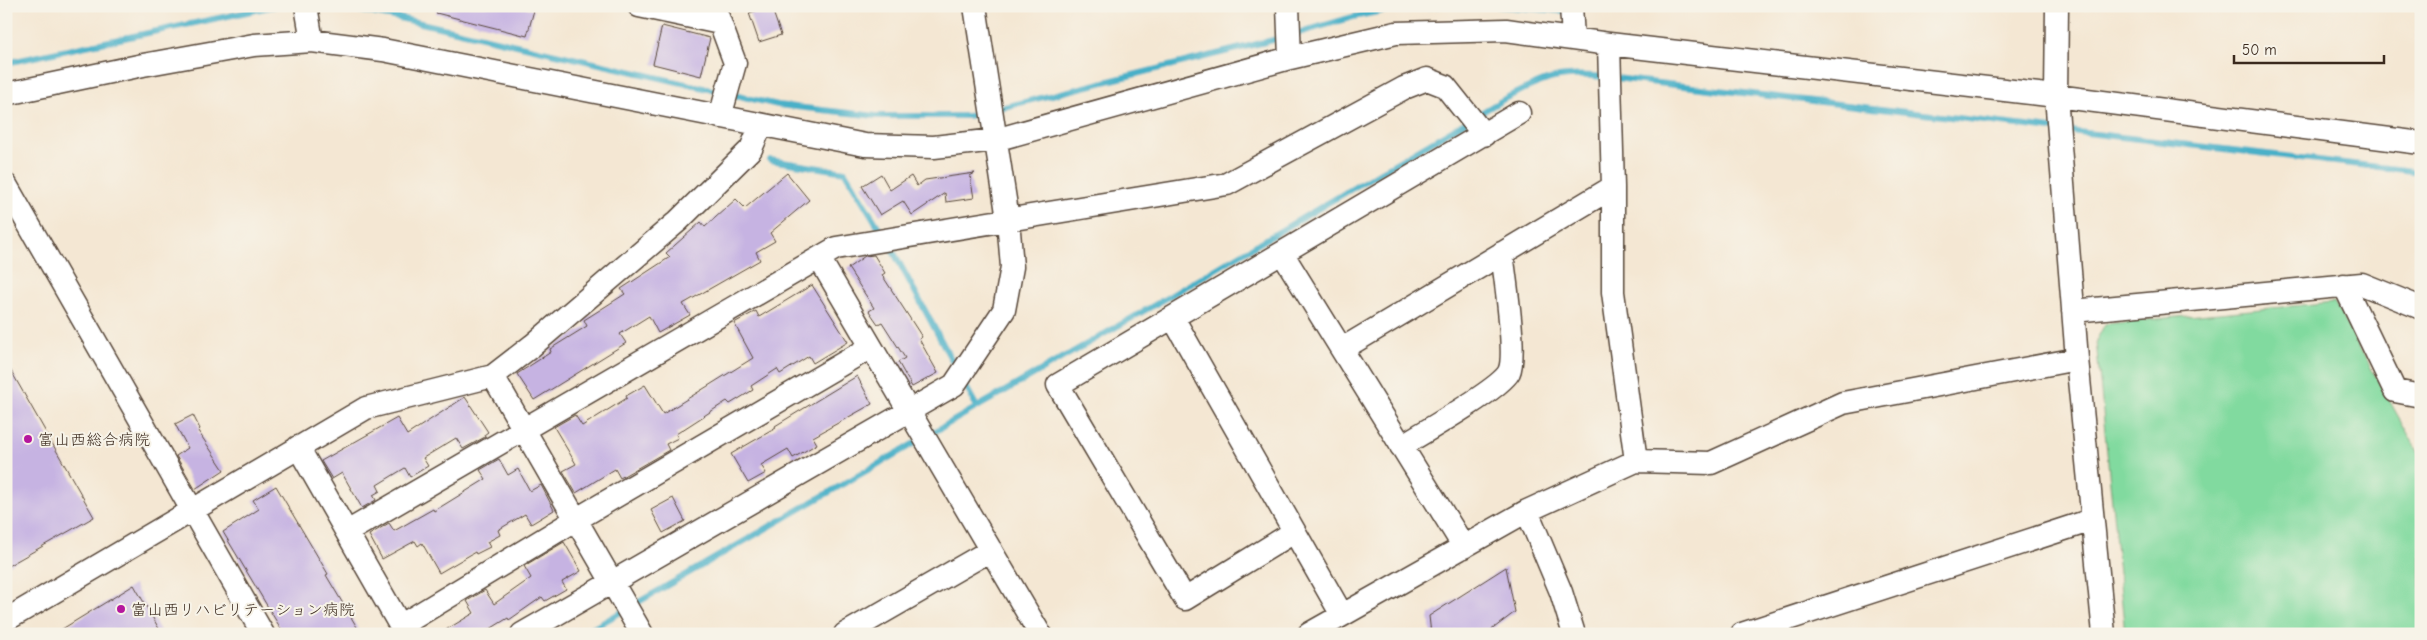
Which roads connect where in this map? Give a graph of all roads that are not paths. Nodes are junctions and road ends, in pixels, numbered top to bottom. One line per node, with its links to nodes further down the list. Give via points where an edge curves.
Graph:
1 (306, 6): 9 (street)
2 (639, 6): 7 (street)
3 (975, 6): 18 (street)
4 (1288, 6): 11 (street)
5 (1571, 6): 8 (street)
6 (2057, 6): 13 (street)
7 (717, 15): 15 (street, via 735,63)
8 (1573, 38): 10 (street); 11 (street, via 1506,30 1396,33)
9 (312, 41): 12 (street, via 254,44); 15 (street, via 383,50)
10 (1609, 44): 13 (street); 21 (street)
11 (1290, 58): 18 (street)
12 (6, 94)
13 (2056, 96): 19 (street); 28 (street)
14 (1519, 113): 17 (street)
15 (720, 117): 16 (street)
16 (761, 125): 18 (street, via 865,145 934,147); 33 (street, via 751,150 678,221)
17 (1484, 135): 22 (street, via 1445,86 1427,79 1404,88 1227,184); 23 (street)
18 (995, 140): 22 (street)
19 (2421, 143)
20 (6, 185): 40 (street)
21 (1613, 187): 24 (street); 39 (street, via 1613,292)
22 (1008, 219): 25 (street, via 836,248); 35 (street, via 1012,267 1004,310 954,385)
23 (1282, 253): 29 (street); 31 (street)
24 (1502, 253): 31 (street); 37 (street, via 1512,355 1508,372 1494,387)
25 (819, 258): 30 (street); 36 (street)
26 (2344, 286): 27 (street, via 2362,284); 28 (street); 34 (street, via 2396,391)
27 (2421, 308)
28 (2073, 311): 32 (street)
29 (1172, 318): 45 (street); 45 (street, via 1058,385 1185,599)
30 (871, 347): 35 (street); 42 (street)
31 (1342, 349): 37 (street)
32 (2077, 360): 39 (street, via 1844,403 1711,463); 43 (street)
33 (493, 376): 36 (street); 38 (street, via 366,408)
34 (2421, 396)
35 (909, 412): 47 (street); 48 (street)
36 (524, 429): 42 (street); 44 (street)
37 (1401, 446): 46 (street)
38 (298, 448): 40 (street); 44 (street)
39 (1636, 461): 41 (street)
40 (192, 509): 50 (street); 52 (street)
41 (1527, 511): 46 (street); 58 (street, via 1561,592)
42 (577, 519): 48 (street); 51 (street)
43 (2092, 520): 59 (street); 60 (street)
44 (347, 532): 51 (street)
45 (1294, 532): 49 (street)
46 (1464, 547): 49 (street)
47 (991, 550): 55 (street); 56 (street)
48 (612, 582): 53 (street); 54 (street)
49 (1342, 616): 57 (street)
50 (6, 620)
51 (403, 630)
52 (263, 634)
53 (522, 634)
54 (642, 634)
55 (845, 634)
56 (1040, 634)
57 (1309, 634)
58 (1574, 634)
59 (1742, 634)
60 (2104, 634)

